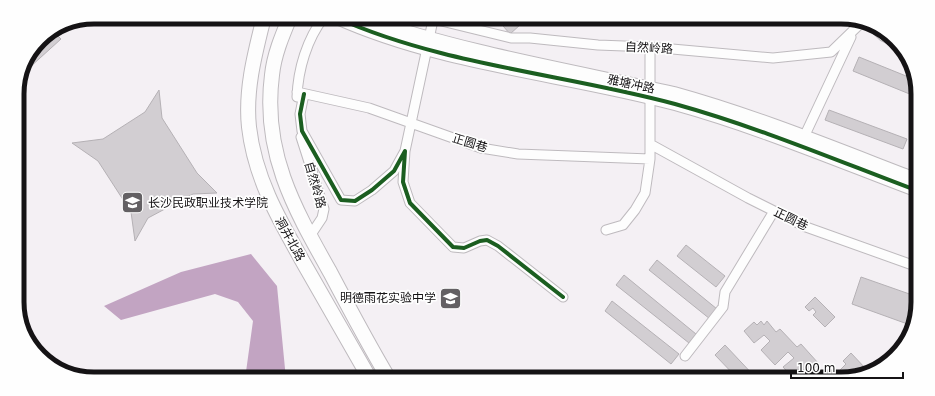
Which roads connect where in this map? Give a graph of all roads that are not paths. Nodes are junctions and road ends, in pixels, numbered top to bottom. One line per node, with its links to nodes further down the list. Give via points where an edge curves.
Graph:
1 (262, 24): 27 (main road, 洞井北路, via 248,97 249,126 258,174 279,219)
2 (287, 24): 23 (main road, 洞井北路, via 276,54 272,75 270,100 273,142 283,180)
3 (318, 24): 12 (street, 自然岭路, via 304,57)
4 (351, 24): 10 (street, 雅塘冲路)
5 (379, 24): 10 (street, 雅塘冲路)
6 (429, 24): 10 (street)
7 (454, 24): 11 (street, 自然岭路, via 511,38)
8 (858, 27): 9 (street, 自然岭路)
9 (852, 34): 11 (street, 自然岭路, via 831,52 773,58); 15 (street)
10 (428, 44): 13 (street, 雅塘冲路); 14 (street)
11 (650, 47): 13 (street)
12 (301, 93): 14 (street, 正圆巷, via 369,108); 17 (street, via 302,131 341,200 354,201 372,190 394,171); 23 (street, 自然岭路, via 296,106 299,130 324,209 322,218)
13 (650, 93): 15 (street, 雅塘冲路, via 744,114); 16 (street); 20 (street, 雅塘冲路, via 738,123)
14 (411, 124): 17 (street); 18 (street, 正圆巷, via 481,148 518,154)
15 (804, 137): 19 (street, 雅塘冲路)
16 (650, 144): 18 (street); 21 (street, 正圆巷)
17 (405, 151): 25 (street, via 403,182 410,203 453,247 464,248 487,240)
18 (650, 159): 22 (street, via 645,193 635,210 623,225)
19 (911, 177)
20 (911, 188)
21 (774, 211): 24 (street, 正圆巷, via 806,227); 26 (street, via 725,292 723,307)
22 (606, 230)
23 (310, 236): 28 (main road, 洞井北路)
24 (911, 264)
25 (563, 297)
26 (685, 356)
27 (366, 372)
28 (386, 372)

